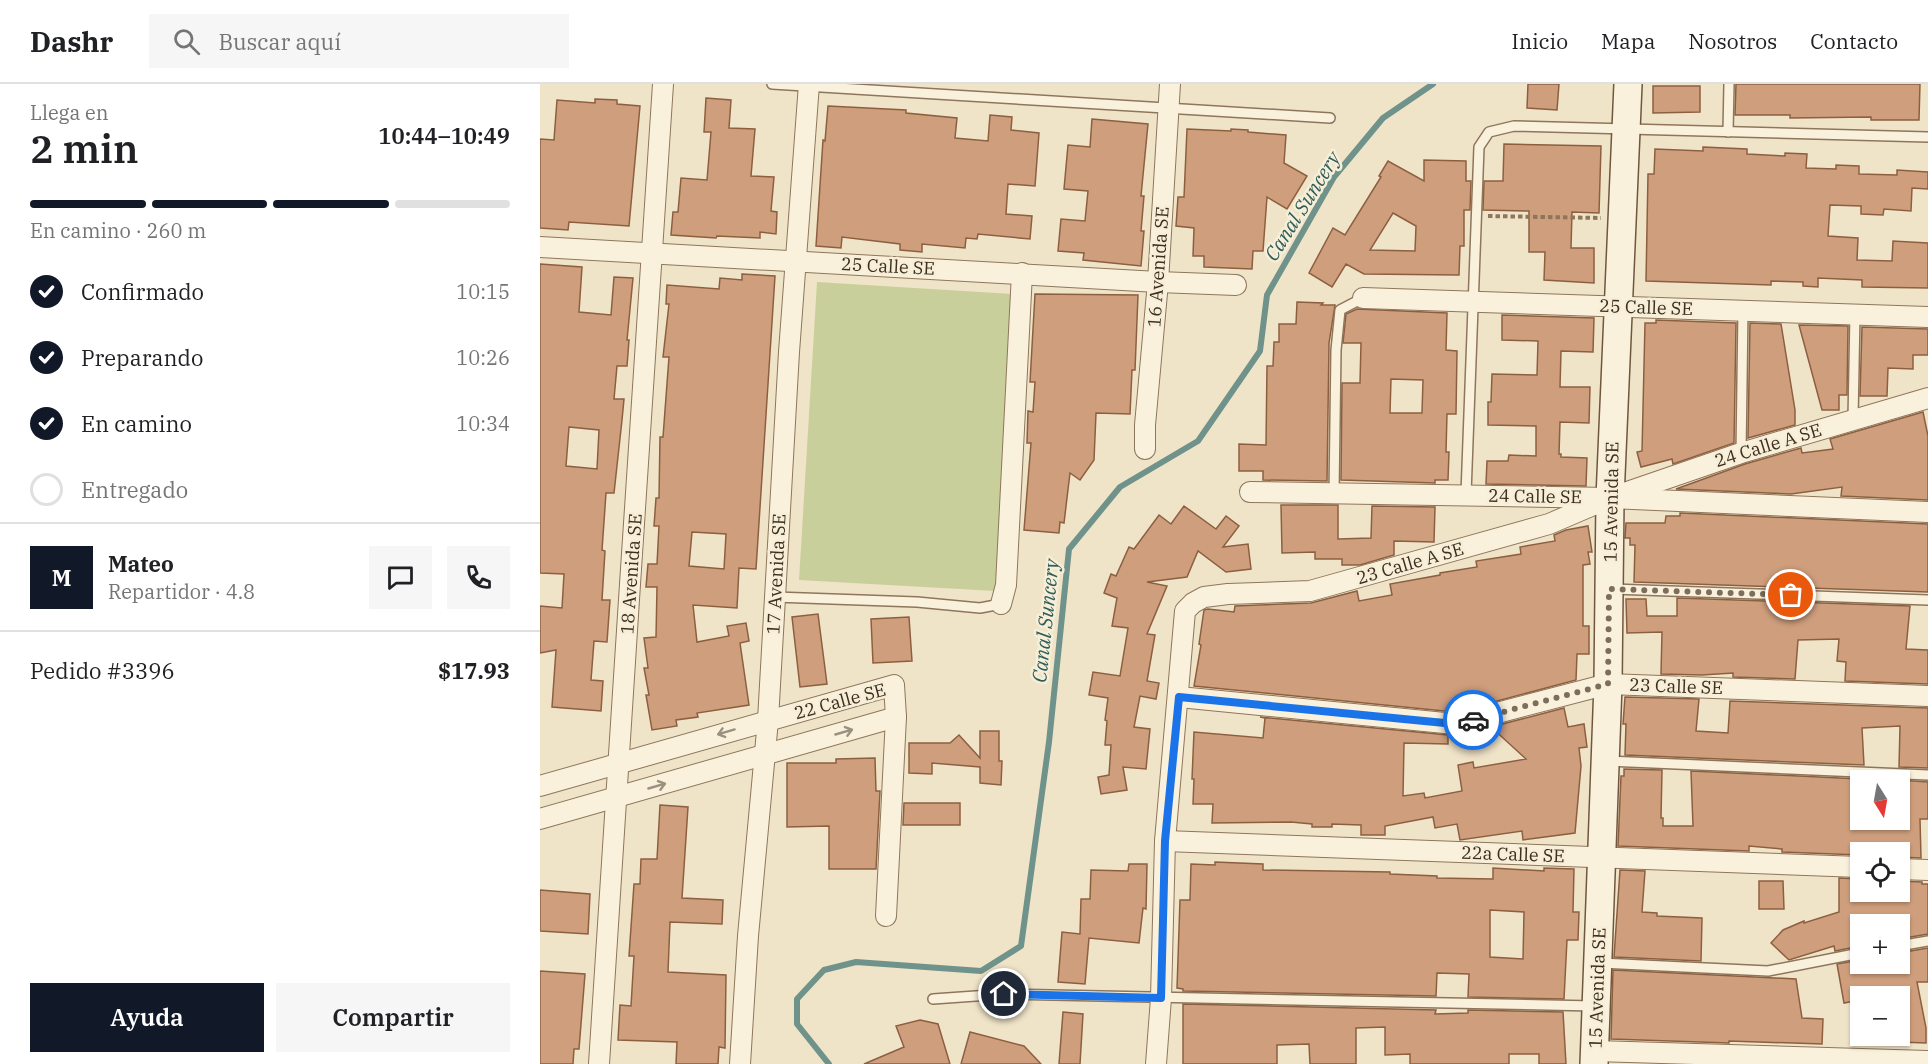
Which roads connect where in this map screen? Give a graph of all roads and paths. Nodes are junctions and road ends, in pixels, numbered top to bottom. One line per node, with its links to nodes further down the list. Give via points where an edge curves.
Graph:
1 (663, 84): 15 (street, 18 Avenida SE)
2 (772, 84): 6 (lane)
3 (1170, 84): 7 (street, 16 Avenida SE)
4 (1628, 84): 9 (street, 15 Avenida SE)
5 (1729, 84): 10 (lane)
6 (809, 85): 7 (lane); 16 (street, 17 Avenida SE)
7 (1168, 108): 8 (lane); 18 (street, 16 Avenida SE)
8 (1330, 118)
9 (1626, 129): 10 (lane); 12 (lane, via 1514,126 1489,132 1479,147); 13 (street, 15 Avenida SE)
10 (1728, 132): 11 (lane)
11 (1928, 137)
12 (1476, 216): 13 (path); 21 (lane)
13 (1623, 218): 22 (street, 15 Avenida SE)
14 (540, 247): 15 (street, 25 Calle SE)
15 (651, 253): 16 (street, 25 Calle SE); 46 (street, 18 Avenida SE)
16 (795, 261): 17 (street, 25 Calle SE); 36 (street, 17 Avenida SE)
17 (1023, 273): 18 (street, 25 Calle SE); 38 (street, via 1006,585)
18 (1158, 282): 19 (street, 25 Calle SE); 28 (street, 16 Avenida SE)
19 (1236, 285)
20 (1363, 298): 21 (street, 25 Calle SE); 31 (lane, via 1340,310)
21 (1472, 301): 22 (street, 25 Calle SE); 32 (lane)
22 (1619, 306): 23 (street, 25 Calle SE); 33 (street, 15 Avenida SE)
23 (1743, 310): 24 (street, 25 Calle SE); 29 (lane)
24 (1855, 315): 25 (street, 25 Calle SE); 27 (lane)
25 (1928, 317)
26 (1928, 399): 27 (street, 24 Calle A SE)
27 (1853, 419): 29 (street, 24 Calle A SE)
28 (1145, 449)
29 (1741, 453): 33 (street, 24 Calle A SE)
30 (1250, 492): 31 (street, 24 Calle SE)
31 (1334, 493): 32 (street, 24 Calle SE)
32 (1466, 495): 33 (street, 24 Calle SE)
33 (1610, 498): 34 (street, 24 Calle SE); 35 (street, 15 Avenida SE); 41 (street, 23 Calle A SE, via 1550,524 1310,591 1204,597 1185,611)
34 (1928, 512)
35 (1609, 589): 37 (lane); 39 (street, 15 Avenida SE)
36 (775, 597): 38 (lane, via 980,608); 43 (street, 17 Avenida SE)
37 (1928, 600)
38 (1000, 603)
39 (1608, 684): 40 (street, 23 Calle SE); 41 (street, 23 Calle SE, via 1455,724); 45 (street, 15 Avenida SE)
40 (1928, 696)
41 (1179, 697): 51 (street)
42 (896, 717): 43 (street, 22 Calle SE, via 894,686); 44 (street, 22 Calle SE, one-way to 42); 56 (street)
43 (768, 720): 44 (street, 17 Avenida SE); 46 (street, 22 Calle SE, one-way to 46)
44 (765, 755): 49 (street, 22 Calle SE, one-way to 44); 67 (street, 17 Avenida SE)
45 (1605, 761): 47 (lane); 52 (street, 15 Avenida SE)
46 (619, 764): 48 (street, 22 Calle SE); 49 (street, 18 Avenida SE)
47 (1928, 775)
48 (540, 786)
49 (618, 796): 50 (street, 22 Calle SE); 66 (street, 18 Avenida SE)
50 (540, 819)
51 (1165, 841): 52 (street, 22a Calle SE); 61 (street)
52 (1602, 857): 53 (street, 22a Calle SE); 60 (street, 15 Avenida SE)
53 (1850, 867)
54 (1910, 869): 55 (street)
55 (1928, 870)
56 (885, 916)
57 (1928, 941): 58 (lane)
58 (1910, 944)
59 (1850, 955): 60 (lane, via 1768,971)
60 (1597, 963): 63 (street, 15 Avenida SE)
61 (1161, 998): 62 (lane, via 1004,994); 63 (lane); 68 (street)
62 (933, 999)
63 (1597, 1006): 64 (street, 15 Avenida SE)
64 (1594, 1058): 65 (street)
65 (1928, 1061)
66 (599, 1064)
67 (740, 1064)
68 (1156, 1064)

